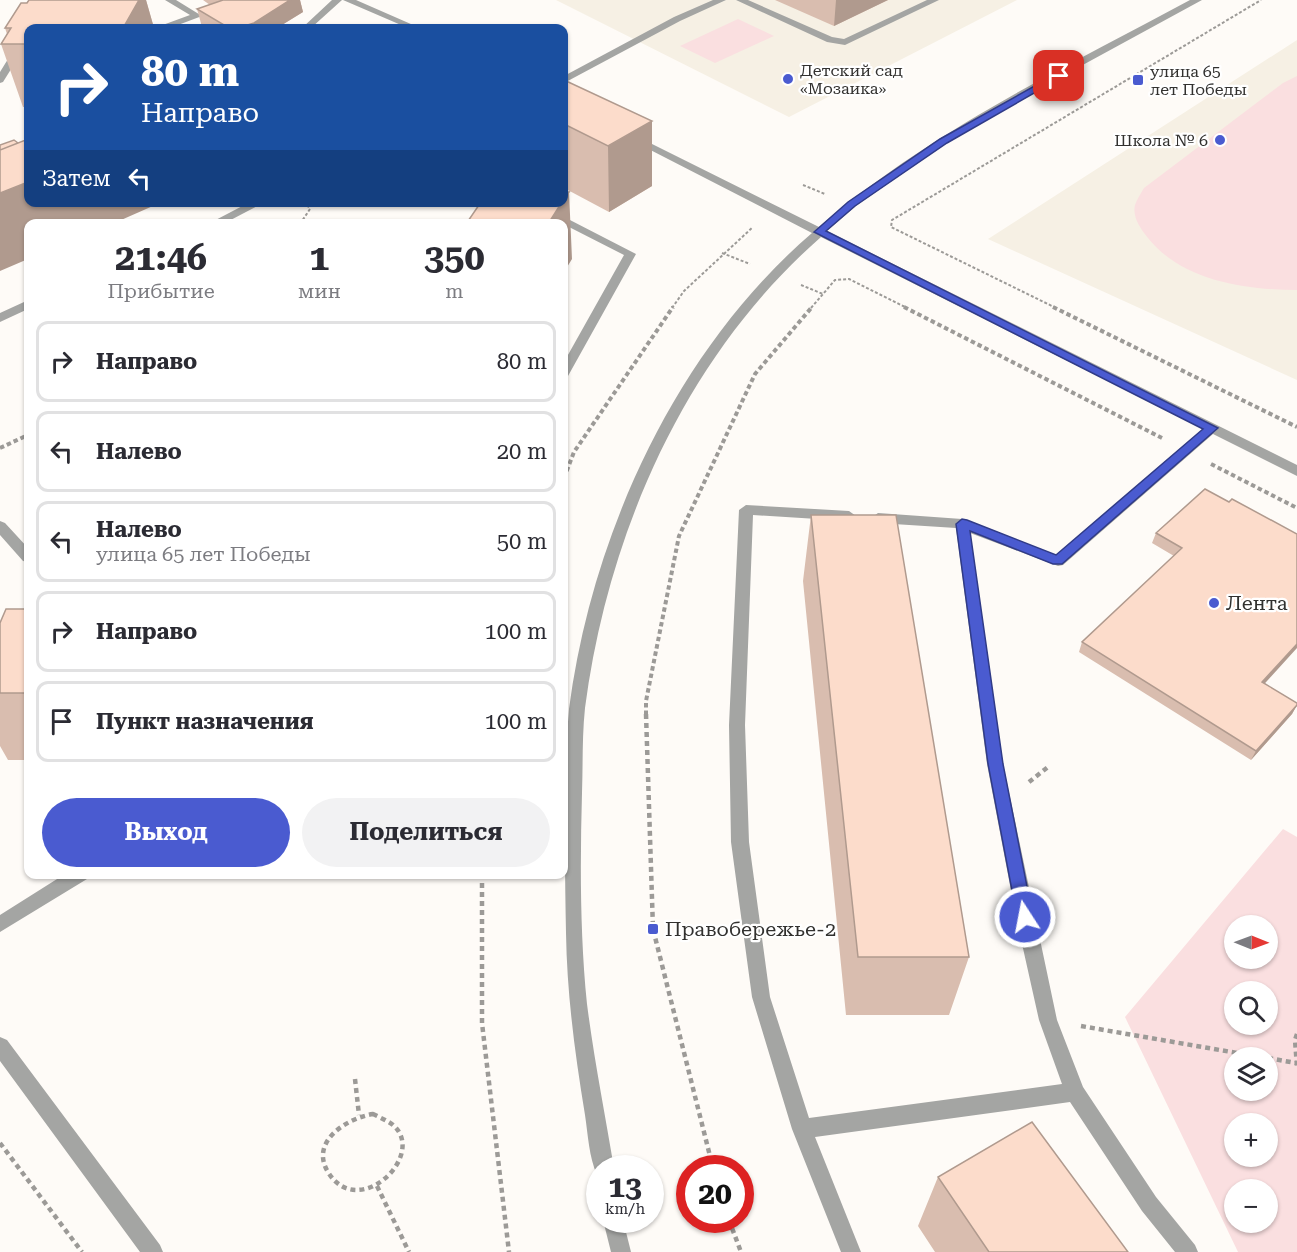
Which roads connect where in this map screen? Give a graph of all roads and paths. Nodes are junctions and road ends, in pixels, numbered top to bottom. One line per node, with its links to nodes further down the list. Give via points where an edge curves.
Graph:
1 (170, 0): 9 (street, via 197,16)
2 (337, 0): 10 (street)
3 (348, 0): 11 (street)
4 (721, 0): 13 (street, via 677,19)
5 (741, 0): 6 (street, via 838,42 852,40)
6 (934, 0)
7 (1197, 0): 22 (street, via 943,141 852,204)
8 (1261, 0): 26 (path, via 892,220 891,227)
9 (174, 24)
10 (310, 24)
11 (406, 24)
12 (24, 40): 14 (street)
13 (568, 78)
14 (0, 80)
15 (628, 136): 22 (street)
16 (249, 207): 18 (street)
17 (535, 207): 19 (street)
18 (224, 219)
19 (559, 219)
20 (744, 220): 31 (path, via 755,225 684,291 574,452)
21 (568, 223): 25 (street, via 630,254)
22 (819, 232): 27 (street); 51 (street, via 737,315 664,426 627,513 596,608 577,707 571,842 578,1002)
23 (24, 307): 24 (street)
24 (0, 318)
25 (568, 367)
26 (1297, 427)
27 (1212, 428): 30 (street); 32 (street)
28 (24, 437): 29 (path)
29 (0, 448)
30 (1185, 451): 33 (path); 34 (street, via 1058,561); 52 (path, via 849,279 835,280 755,374 679,536 646,701 653,929)
31 (568, 468)
32 (1297, 471)
33 (1297, 508)
34 (962, 524): 40 (street, via 996,764); 49 (street, via 746,510 737,725 740,842 761,997)
35 (0, 526): 36 (street)
36 (24, 553)
37 (73, 879): 39 (street)
38 (482, 879): 59 (path, via 482,1023)
39 (0, 924)
40 (1047, 1020): 43 (path); 47 (street)
41 (1297, 1034): 45 (path)
42 (0, 1046): 57 (street)
43 (1224, 1051)
44 (1278, 1060): 45 (path)
45 (1296, 1064)
46 (355, 1079): 48 (path)
47 (1075, 1092): 49 (street); 63 (street, via 1149,1204)
48 (359, 1114): 53 (path, via 386,1118 402,1139 398,1166); 53 (path, via 332,1134 325,1149 325,1165 332,1179 344,1188)
49 (802, 1129): 62 (street)
50 (0, 1143): 56 (path)
51 (602, 1155)
52 (710, 1155)
53 (377, 1186): 58 (path)
54 (616, 1233): 60 (street)
55 (734, 1233): 61 (path)
56 (82, 1252)
57 (153, 1252)
58 (410, 1252)
59 (509, 1252)
60 (621, 1252)
61 (741, 1252)
62 (851, 1252)
63 (1188, 1252)

